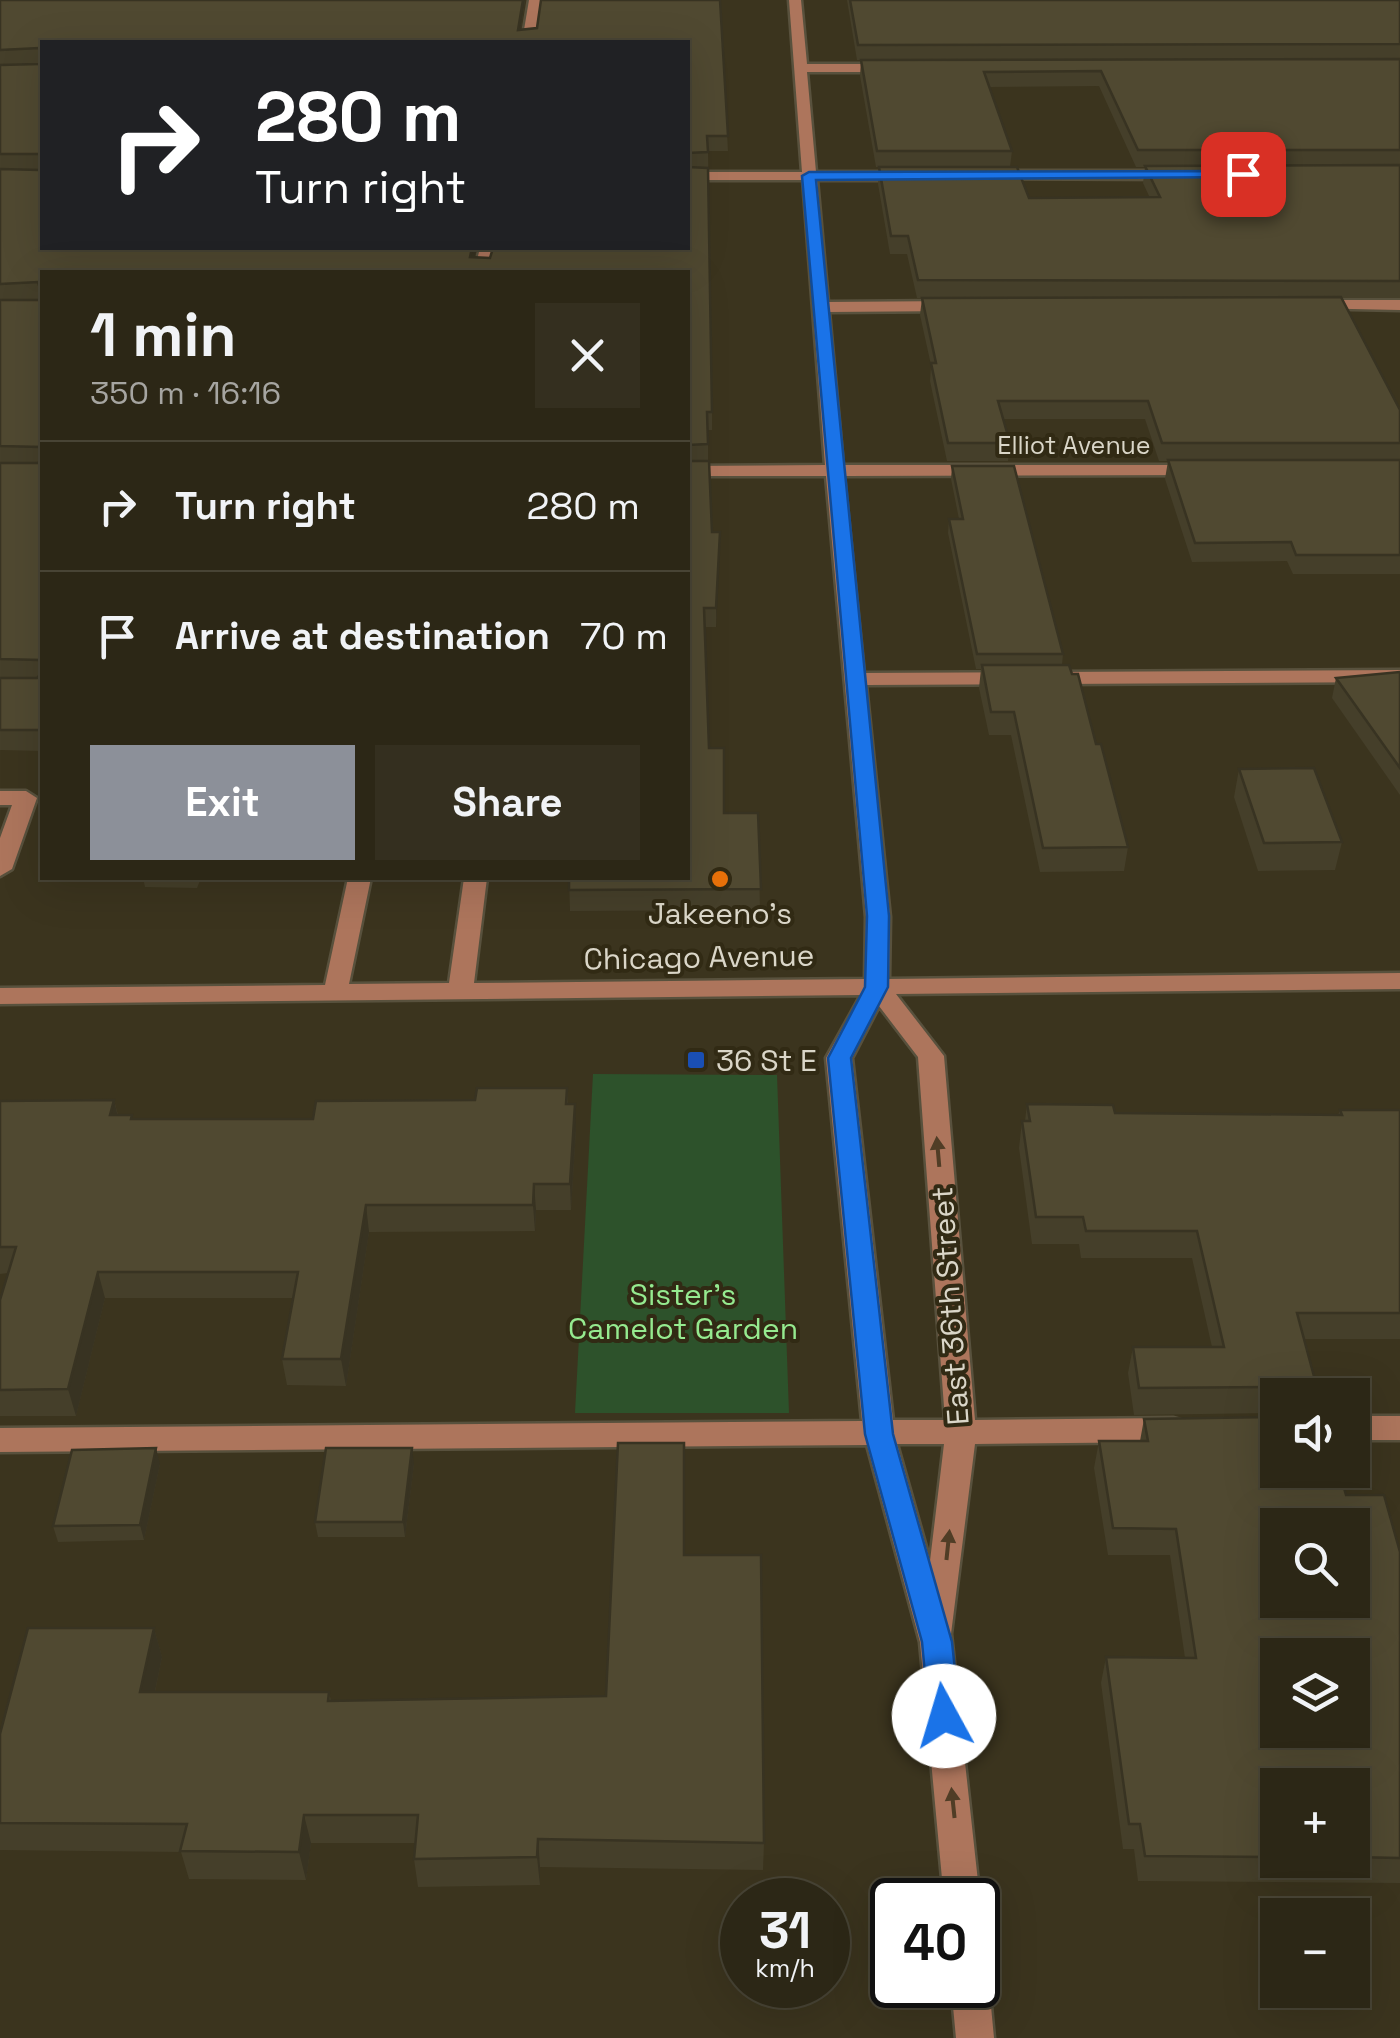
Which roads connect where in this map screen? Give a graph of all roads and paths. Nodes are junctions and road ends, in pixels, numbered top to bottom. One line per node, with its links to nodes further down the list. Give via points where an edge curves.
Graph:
1 (535, 0): 3 (street)
2 (795, 0): 4 (street, East 36th Street)
3 (528, 40)
4 (800, 68): 5 (street); 8 (street, East 36th Street)
5 (905, 68)
6 (1203, 174): 10 (street)
7 (690, 176): 8 (street)
8 (809, 176): 9 (street); 14 (street, East 36th Street)
9 (928, 176)
10 (967, 176)
11 (1284, 305): 12 (street)
12 (1400, 305)
13 (974, 306): 14 (street)
14 (821, 307): 17 (street, East 36th Street)
15 (690, 470): 17 (street, Elliot Avenue)
16 (1222, 470): 17 (street, Elliot Avenue)
17 (834, 471): 19 (street, East 36th Street)
18 (1400, 676): 19 (street)
19 (855, 679): 25 (street, East 36th Street, via 878,916)
20 (0, 798): 21 (street, via 26,798)
21 (0, 869)
22 (359, 880): 28 (street)
23 (475, 880): 26 (street)
24 (1400, 982): 25 (street, Chicago Avenue)
25 (876, 987): 26 (street, Chicago Avenue); 32 (street, East 36th Street, one-way to 25, via 931,1056); 33 (street, East 36th Street, via 839,1058)
26 (460, 994): 28 (street, Chicago Avenue)
27 (0, 996): 28 (street, Chicago Avenue)
28 (335, 996)
29 (1370, 1428): 30 (street)
30 (1400, 1428)
31 (1203, 1430): 32 (street)
32 (961, 1432): 33 (street); 35 (street, East 36th Street, one-way to 32)
33 (879, 1434): 34 (street); 35 (street, East 36th Street)
34 (0, 1440)
35 (937, 1642): 36 (street, East 36th Street, one-way to 35)
36 (960, 1878)
37 (973, 2008): 38 (street)
38 (976, 2038)

